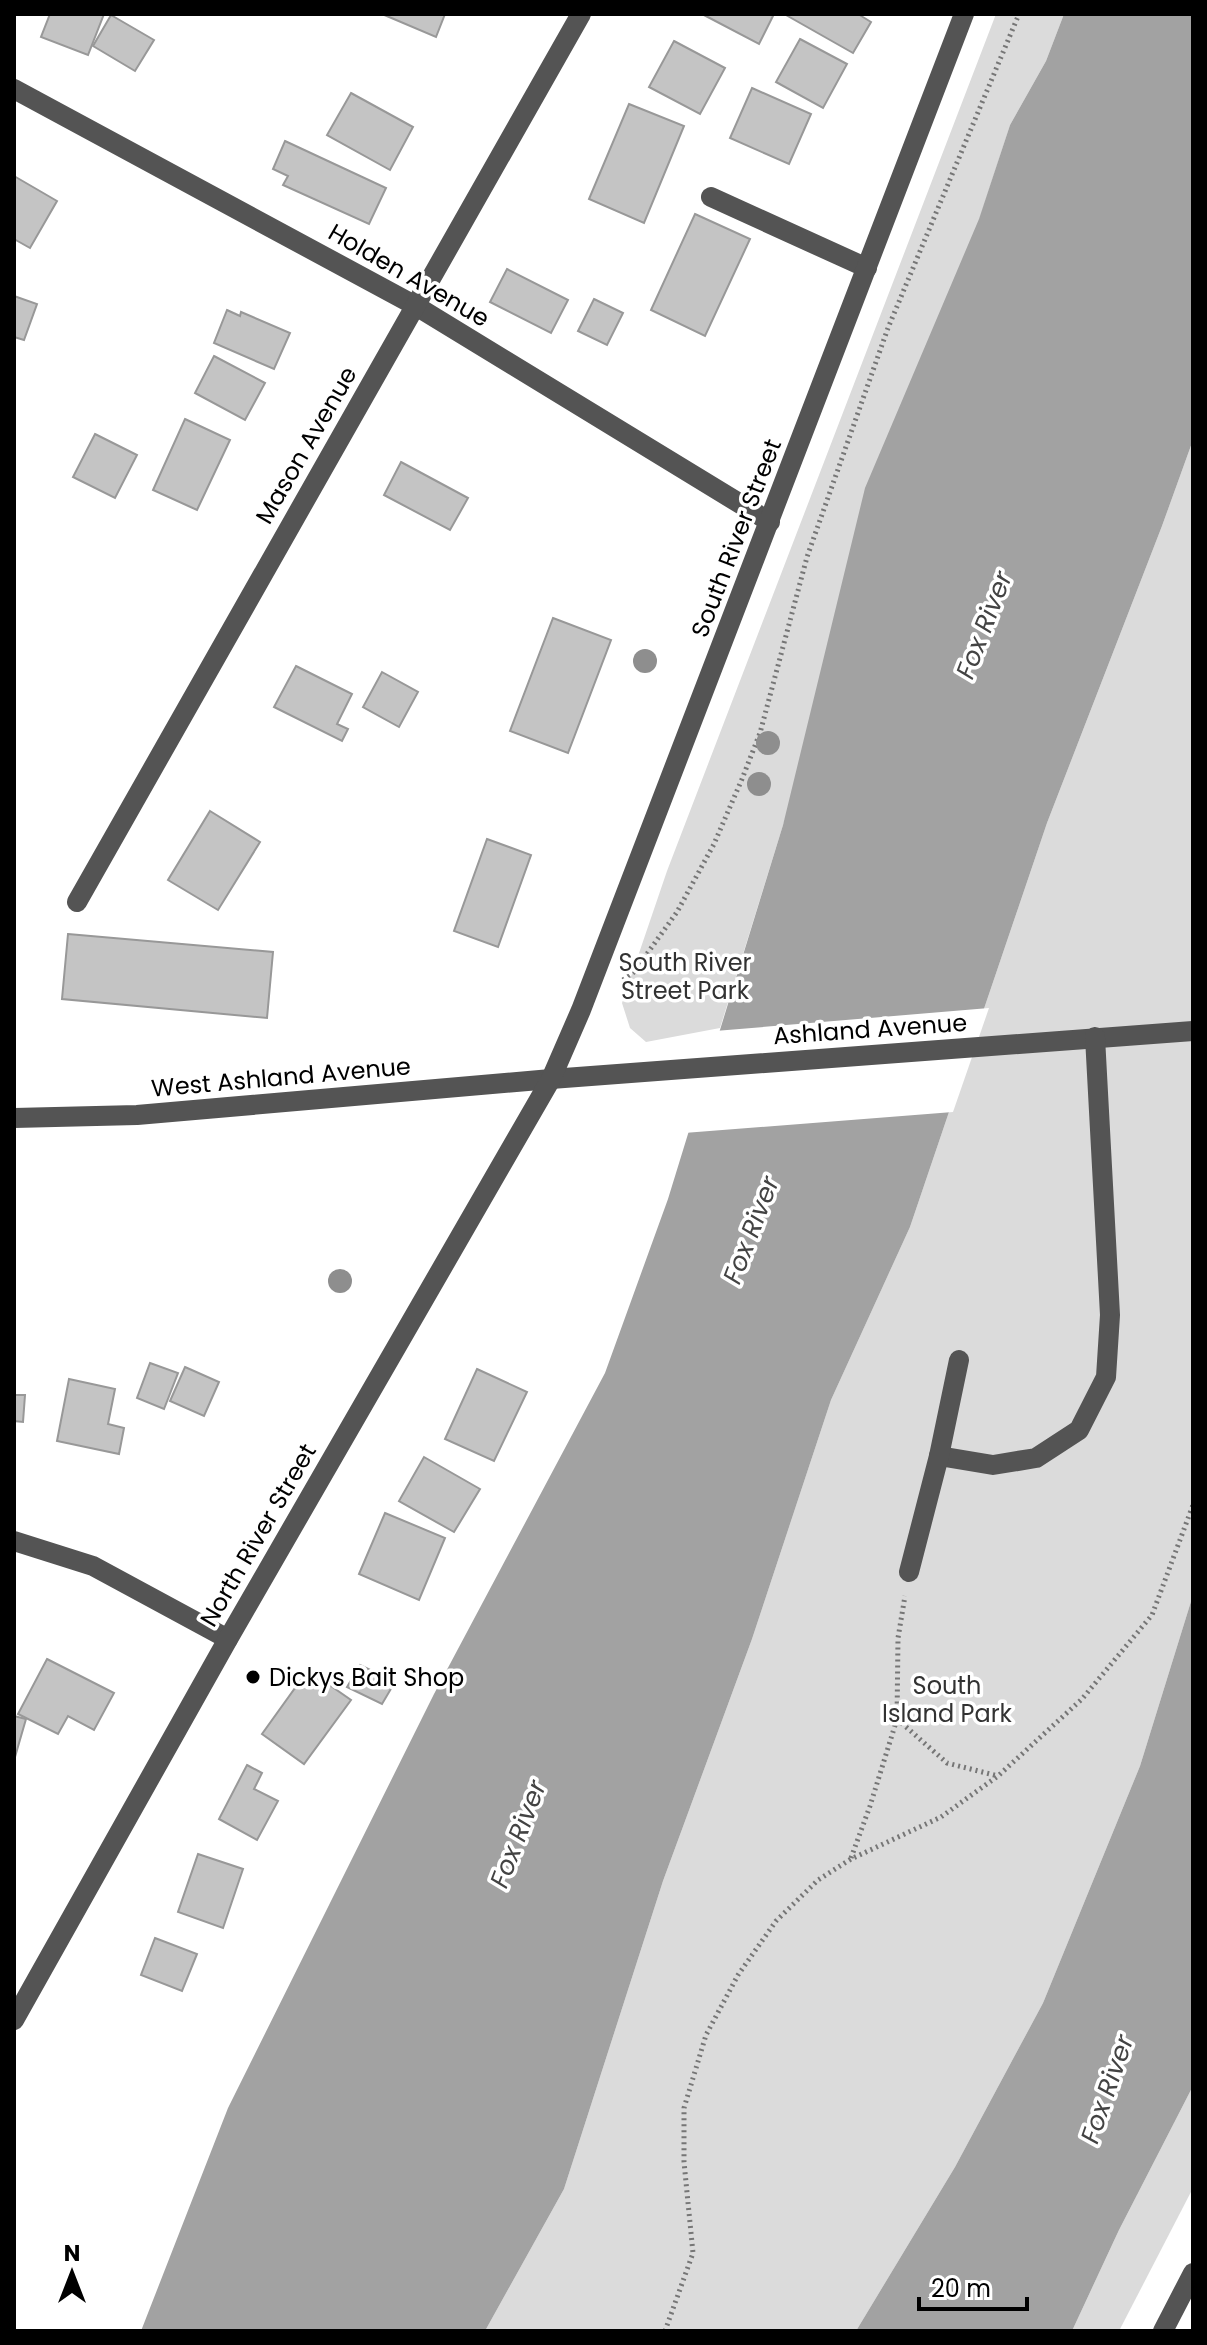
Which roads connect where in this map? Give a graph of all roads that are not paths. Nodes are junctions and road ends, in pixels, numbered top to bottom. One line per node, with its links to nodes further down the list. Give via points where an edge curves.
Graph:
1 (581, 14): 6 (street, Mason Avenue)
2 (964, 14): 5 (street, South River Street)
3 (14, 89): 6 (street, Holden Avenue)
4 (711, 197): 5 (street)
5 (867, 268): 7 (street, South River Street)
6 (416, 306): 7 (street, Holden Avenue); 8 (street, Mason Avenue)
7 (770, 522): 11 (street, South River Street)
8 (77, 902)
9 (1193, 1031): 10 (street, Ashland Avenue)
10 (1095, 1037): 11 (street, Ashland Avenue); 14 (street, via 1110,1315 1106,1377 1079,1430 1036,1458 993,1465)
11 (551, 1079): 12 (street, West Ashland Avenue, via 137,1115); 17 (street, North River Street)
12 (14, 1118)
13 (959, 1360): 14 (street)
14 (939, 1456): 16 (street)
15 (14, 1541): 17 (street, via 93,1566)
16 (909, 1572)
17 (228, 1639): 18 (street, North River Street)
18 (14, 2020)
19 (1193, 2273): 20 (street)
20 (1163, 2331)

